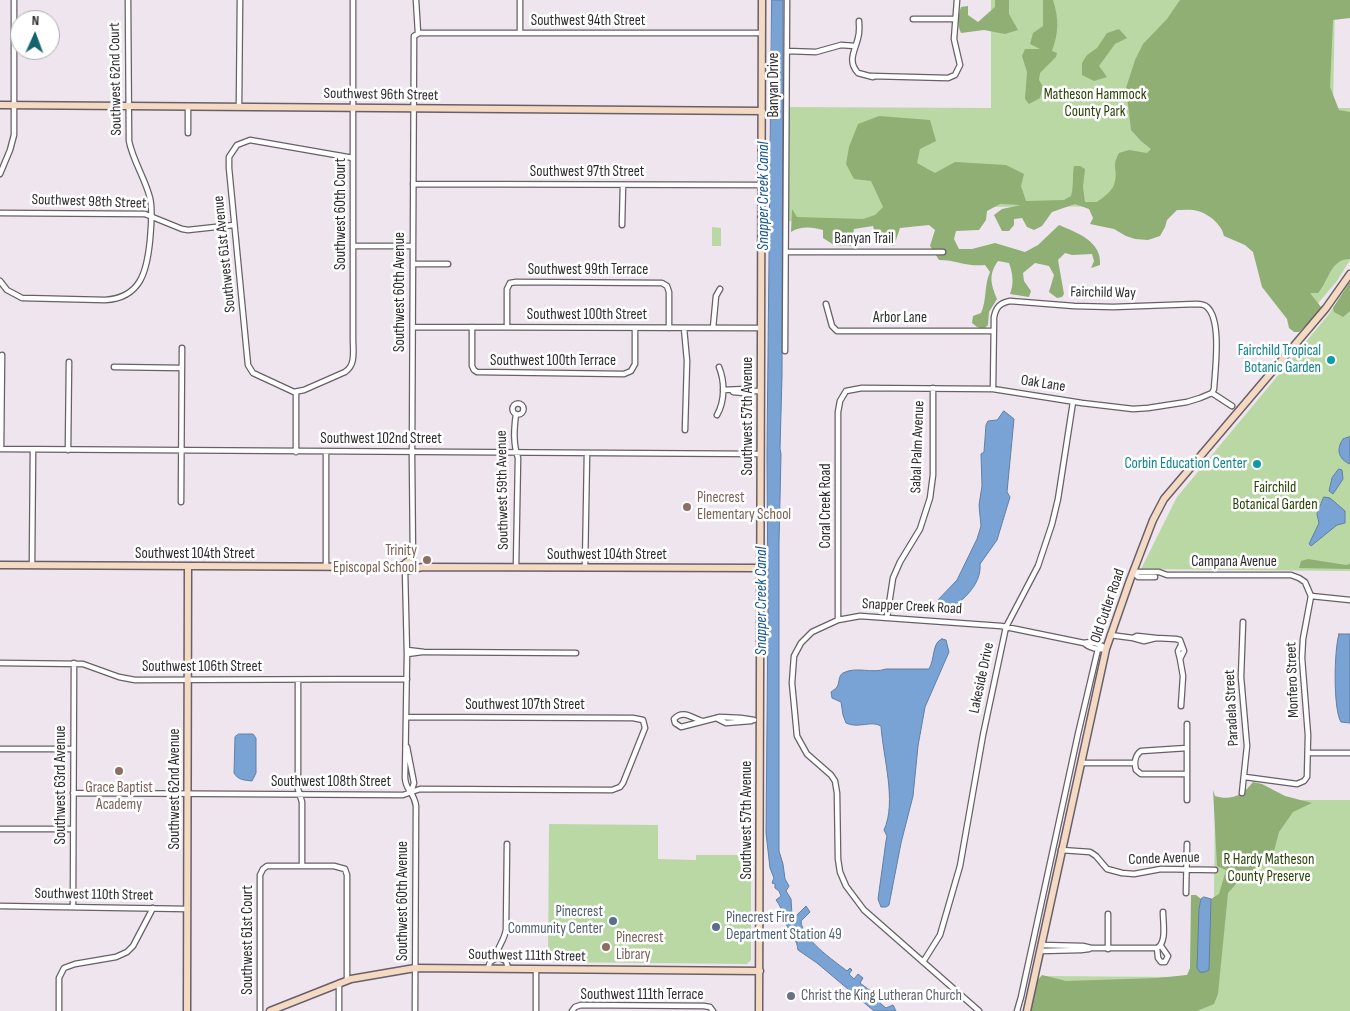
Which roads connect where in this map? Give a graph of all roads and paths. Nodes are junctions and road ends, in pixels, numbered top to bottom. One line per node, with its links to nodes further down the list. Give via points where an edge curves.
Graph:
1 (14, 0): 19 (street)
2 (128, 0): 20 (street, Southwest 62nd Court)
3 (240, 0): 22 (street)
4 (353, 0): 23 (street, Southwest 60th Court)
5 (416, 0): 15 (street, Southwest 60th Avenue)
6 (520, 0): 14 (street)
7 (762, 0): 13 (main road, Southwest 57th Avenue)
8 (787, 0): 17 (street, Banyan Drive)
9 (957, 0): 11 (street)
10 (913, 19): 11 (street)
11 (954, 19): 16 (street, via 954,39 960,62 958,72 948,78 858,73 852,59)
12 (859, 21): 16 (street)
13 (762, 32): 14 (street, Southwest 94th Street); 25 (main road, Southwest 57th Avenue)
14 (520, 33): 15 (street, Southwest 94th Street)
15 (416, 34): 24 (street, Southwest 60th Avenue, via 413,38)
16 (855, 46): 17 (street, via 841,44 816,52)
17 (787, 51): 38 (street, Banyan Drive)
18 (0, 105): 19 (main road, Southwest 96th Street)
19 (14, 105): 20 (main road, Southwest 96th Street); 28 (street, via 13,139)
20 (128, 106): 21 (main road, Southwest 96th Street); 33 (street, Southwest 62nd Court, via 131,150 147,188)
21 (188, 106): 22 (main road, Southwest 96th Street); 26 (street)
22 (239, 106): 23 (main road, Southwest 96th Street)
23 (353, 107): 24 (main road, Southwest 96th Street); 27 (street, Southwest 60th Court)
24 (413, 107): 25 (main road, Southwest 96th Street); 29 (street, Southwest 60th Avenue)
25 (762, 111): 31 (main road, Southwest 57th Avenue)
26 (188, 133)
27 (353, 158): 34 (street, Southwest 61st Avenue, via 254,141 240,143 229,160); 36 (street, Southwest 60th Court)
28 (0, 174)
29 (413, 184): 30 (street, Southwest 97th Street); 37 (street, Southwest 60th Avenue)
30 (623, 185): 31 (street, Southwest 97th Street); 35 (street)
31 (761, 185): 53 (main road, Southwest 57th Avenue)
32 (0, 213): 33 (street, Southwest 98th Street)
33 (151, 215): 34 (street, Southwest 98th Street, via 185,230); 43 (street, Southwest 62nd Court, via 146,268 137,286 126,295 110,300 22,298)
34 (234, 225): 66 (street, Southwest 61st Avenue, via 249,368 253,374)
35 (622, 225)
36 (353, 246): 37 (street); 66 (street, Southwest 60th Court, via 351,367)
37 (413, 246): 40 (street, Southwest 60th Avenue)
38 (786, 252): 39 (street, Banyan Trail); 56 (street, Banyan Drive)
39 (943, 252)
40 (413, 264): 41 (street); 46 (street, Southwest 60th Avenue)
41 (448, 264)
42 (1350, 274): 93 (main road, Old Cutler Road, via 1320,315 1164,499)
43 (0, 281)
44 (720, 288): 52 (street, via 716,296)
45 (826, 304): 54 (street, Arbor Lane, via 832,326 837,331)
46 (413, 327): 47 (street, Southwest 100th Street); 80 (street, Southwest 60th Avenue)
47 (472, 327): 48 (street, Southwest 100th Street); 49 (street, Southwest 100th Terrace, via 472,364 474,370 482,373 615,374 632,371)
48 (507, 328): 49 (street, Southwest 100th Street); 50 (street, Southwest 99th Terrace, via 509,284 660,282 667,286 669,292)
49 (635, 328): 50 (street, Southwest 100th Street)
50 (668, 328): 51 (street, Southwest 100th Street)
51 (686, 328): 52 (street, Southwest 100th Street); 73 (street)
52 (715, 328): 53 (street, Southwest 100th Street)
53 (761, 328): 65 (main road, Southwest 57th Avenue)
54 (994, 331): 63 (street); 67 (street, Fairchild Way, via 995,312 999,305 1010,301 1068,306 1196,304 1207,307 1214,321 1216,340)
55 (182, 348): 61 (street)
56 (785, 351)
57 (2, 355): 74 (street)
58 (69, 362): 76 (street)
59 (114, 367): 61 (street)
60 (719, 367): 64 (street)
61 (182, 368): 77 (street)
62 (933, 388): 63 (street, Oak Lane); 68 (street, Oak Lane, via 862,388); 97 (street, Sabal Palm Avenue, via 930,498 920,529 893,578)
63 (993, 389): 69 (street, Oak Lane)
64 (723, 390): 65 (street); 72 (street)
65 (761, 391): 83 (main road, Southwest 57th Avenue)
66 (296, 392): 78 (street)
67 (1212, 392): 69 (street, Oak Lane, via 1192,400 1144,408); 70 (street)
68 (844, 393): 98 (street, Coral Creek Road, via 838,412)
69 (1073, 402): 100 (street, Lakeside Drive, via 1051,530 1038,566)
70 (1232, 406)
71 (516, 414): 81 (street, Southwest 59th Avenue)
72 (718, 415)
73 (685, 430)
74 (0, 450): 75 (street, Southwest 102nd Street)
75 (32, 450): 76 (street, Southwest 102nd Street); 86 (street)
76 (68, 450): 77 (street, Southwest 102nd Street)
77 (182, 450): 78 (street, Southwest 102nd Street); 84 (street)
78 (296, 452): 79 (street, Southwest 102nd Street)
79 (326, 452): 80 (street, Southwest 102nd Street); 89 (street)
80 (412, 452): 81 (street, Southwest 102nd Street); 88 (street, Southwest 60th Avenue, via 412,550)
81 (516, 452): 82 (street, Southwest 102nd Street); 90 (street, Southwest 59th Avenue)
82 (587, 453): 83 (street, Southwest 102nd Street); 91 (street)
83 (761, 454): 92 (main road, Southwest 57th Avenue)
84 (182, 502)
85 (0, 565): 86 (main road, Southwest 104th Street)
86 (32, 565): 87 (main road, Southwest 104th Street)
87 (188, 566): 89 (main road, Southwest 104th Street); 110 (main road, Southwest 62nd Avenue)
88 (409, 566): 89 (main road, Southwest 104th Street); 90 (main road, Southwest 104th Street); 105 (street, Southwest 60th Avenue, via 406,583)
89 (326, 567)
90 (516, 567): 91 (main road, Southwest 104th Street)
91 (585, 567): 92 (main road, Southwest 104th Street)
92 (761, 568): 114 (main road, Southwest 57th Avenue)
93 (1133, 572): 94 (street, Campana Avenue); 94 (street, Campana Avenue, via 1147,577); 101 (main road, Old Cutler Road)
94 (1167, 575): 95 (street, Campana Avenue, via 1288,575 1301,579)
95 (1311, 596): 96 (street); 121 (street, Monfero Street, via 1302,658)
96 (1350, 600)
97 (887, 617): 98 (street, Snapper Creek Road, via 860,616); 100 (street, Snapper Creek Road)
98 (838, 620): 152 (street, Snapper Creek Road, via 812,632 796,652 792,683 797,736 807,754 835,781 838,864 849,892 864,910)
99 (1243, 622): 126 (street, Paradela Street, via 1241,672 1247,740)
100 (1006, 626): 102 (street, Snapper Creek Road); 152 (street, Lakeside Drive, via 960,866 940,935)
101 (1110, 635): 104 (main road, Old Cutler Road); 112 (street, via 1144,640 1179,639 1183,676)
102 (1084, 643): 103 (street, Snapper Creek Road); 104 (street, Snapper Creek Road, via 1102,645)
103 (1098, 649): 104 (street, Snapper Creek Road); 171 (street, Old Cutler Road)
104 (1106, 649): 123 (main road, Old Cutler Road)
105 (407, 652): 106 (street); 109 (street, Southwest 60th Avenue)
106 (576, 653)
107 (0, 663): 108 (street, Southwest 106th Street)
108 (74, 663): 110 (street, Southwest 106th Street, via 128,679); 120 (street, Southwest 63rd Avenue)
109 (407, 679): 111 (street, Southwest 106th Street); 113 (street, Southwest 60th Avenue)
110 (188, 680): 111 (street, Southwest 106th Street); 131 (main road, Southwest 62nd Avenue)
111 (298, 680): 132 (street)
112 (1181, 706)
113 (407, 717): 117 (street, Southwest 60th Avenue); 127 (street, Southwest 107th Street, via 643,720 645,731 624,783)
114 (757, 720): 115 (street, via 727,717); 157 (main road, Southwest 57th Avenue)
115 (702, 721): 115 (street, via 684,714 674,718 680,726)
116 (1187, 724): 118 (street)
117 (407, 746): 128 (street, Southwest 60th Avenue, via 414,783); 128 (street, Southwest 60th Avenue, via 406,783)
118 (1187, 748): 124 (street, via 1143,750 1138,753); 125 (street)
119 (0, 749): 120 (street)
120 (73, 749): 129 (street, Southwest 63rd Avenue)
121 (1308, 752): 122 (street); 126 (street, Monfero Street, via 1307,777 1302,782 1294,784)
122 (1350, 753)
123 (1081, 763): 124 (street); 138 (main road, Old Cutler Road)
124 (1135, 763): 125 (street, via 1141,774)
125 (1187, 774): 133 (street)
126 (1245, 777): 130 (street, Paradela Street)
127 (617, 789): 128 (street, Southwest 108th Street, via 420,789)
128 (411, 792): 132 (street, Southwest 108th Street, via 402,795); 153 (street, Southwest 60th Avenue, via 416,806)
129 (73, 793): 131 (street, Southwest 108th Street); 135 (street, Southwest 63rd Avenue)
130 (1242, 793)
131 (188, 794): 132 (street, Southwest 108th Street); 146 (main road, Southwest 62nd Avenue)
132 (299, 795): 139 (street, via 302,802)
133 (1187, 800)
134 (0, 828): 135 (street)
135 (73, 829): 144 (street, Southwest 63rd Avenue)
136 (507, 844): 151 (street, via 506,930)
137 (1187, 844): 140 (street)
138 (1061, 850): 140 (street, Conde Avenue, via 1090,852 1107,869 1119,873); 149 (main road, Old Cutler Road)
139 (302, 866): 158 (street, via 338,866 345,869); 164 (street, Southwest 61st Court, via 270,866 260,874)
140 (1187, 870): 141 (street, Conde Avenue); 142 (street)
141 (1216, 870)
142 (1186, 893)
143 (0, 906): 144 (street, Southwest 110th Street)
144 (73, 907): 145 (street, Southwest 110th Street)
145 (153, 908): 146 (street, Southwest 110th Street); 162 (street, via 127,952 70,965 63,970 59,981)
146 (187, 909): 163 (main road, Southwest 62nd Avenue)
147 (1163, 912): 150 (street, via 1163,940 1159,947)
148 (1108, 914): 150 (street)
149 (1041, 948): 150 (street); 172 (main road, Old Cutler Road)
150 (1108, 948)
151 (499, 957): 154 (street, via 490,962); 155 (street, via 508,963)
152 (923, 962): 170 (street, Snapper Creek Road)
153 (415, 968): 154 (main road, Southwest 111th Street); 158 (main road, Southwest 111th Street); 167 (street, Southwest 60th Avenue)
154 (488, 968): 155 (main road, Southwest 111th Street)
155 (508, 968): 156 (main road, Southwest 111th Street)
156 (536, 969): 157 (main road, Southwest 111th Street); 168 (street)
157 (760, 971): 169 (main road, Southwest 57th Avenue)
158 (347, 980): 159 (main road, Southwest 111th Street)
159 (339, 983): 165 (main road, Southwest 111th Street); 166 (street)
160 (712, 1009): 161 (street, Southwest 111th Terrace, via 704,1006 581,1004)
161 (573, 1010)
162 (59, 1011)
163 (187, 1011)
164 (260, 1011)
165 (270, 1011)
166 (339, 1011)
167 (415, 1011)
168 (536, 1011)
169 (759, 1011)
170 (979, 1011)
171 (1017, 1011)
172 (1027, 1011)

